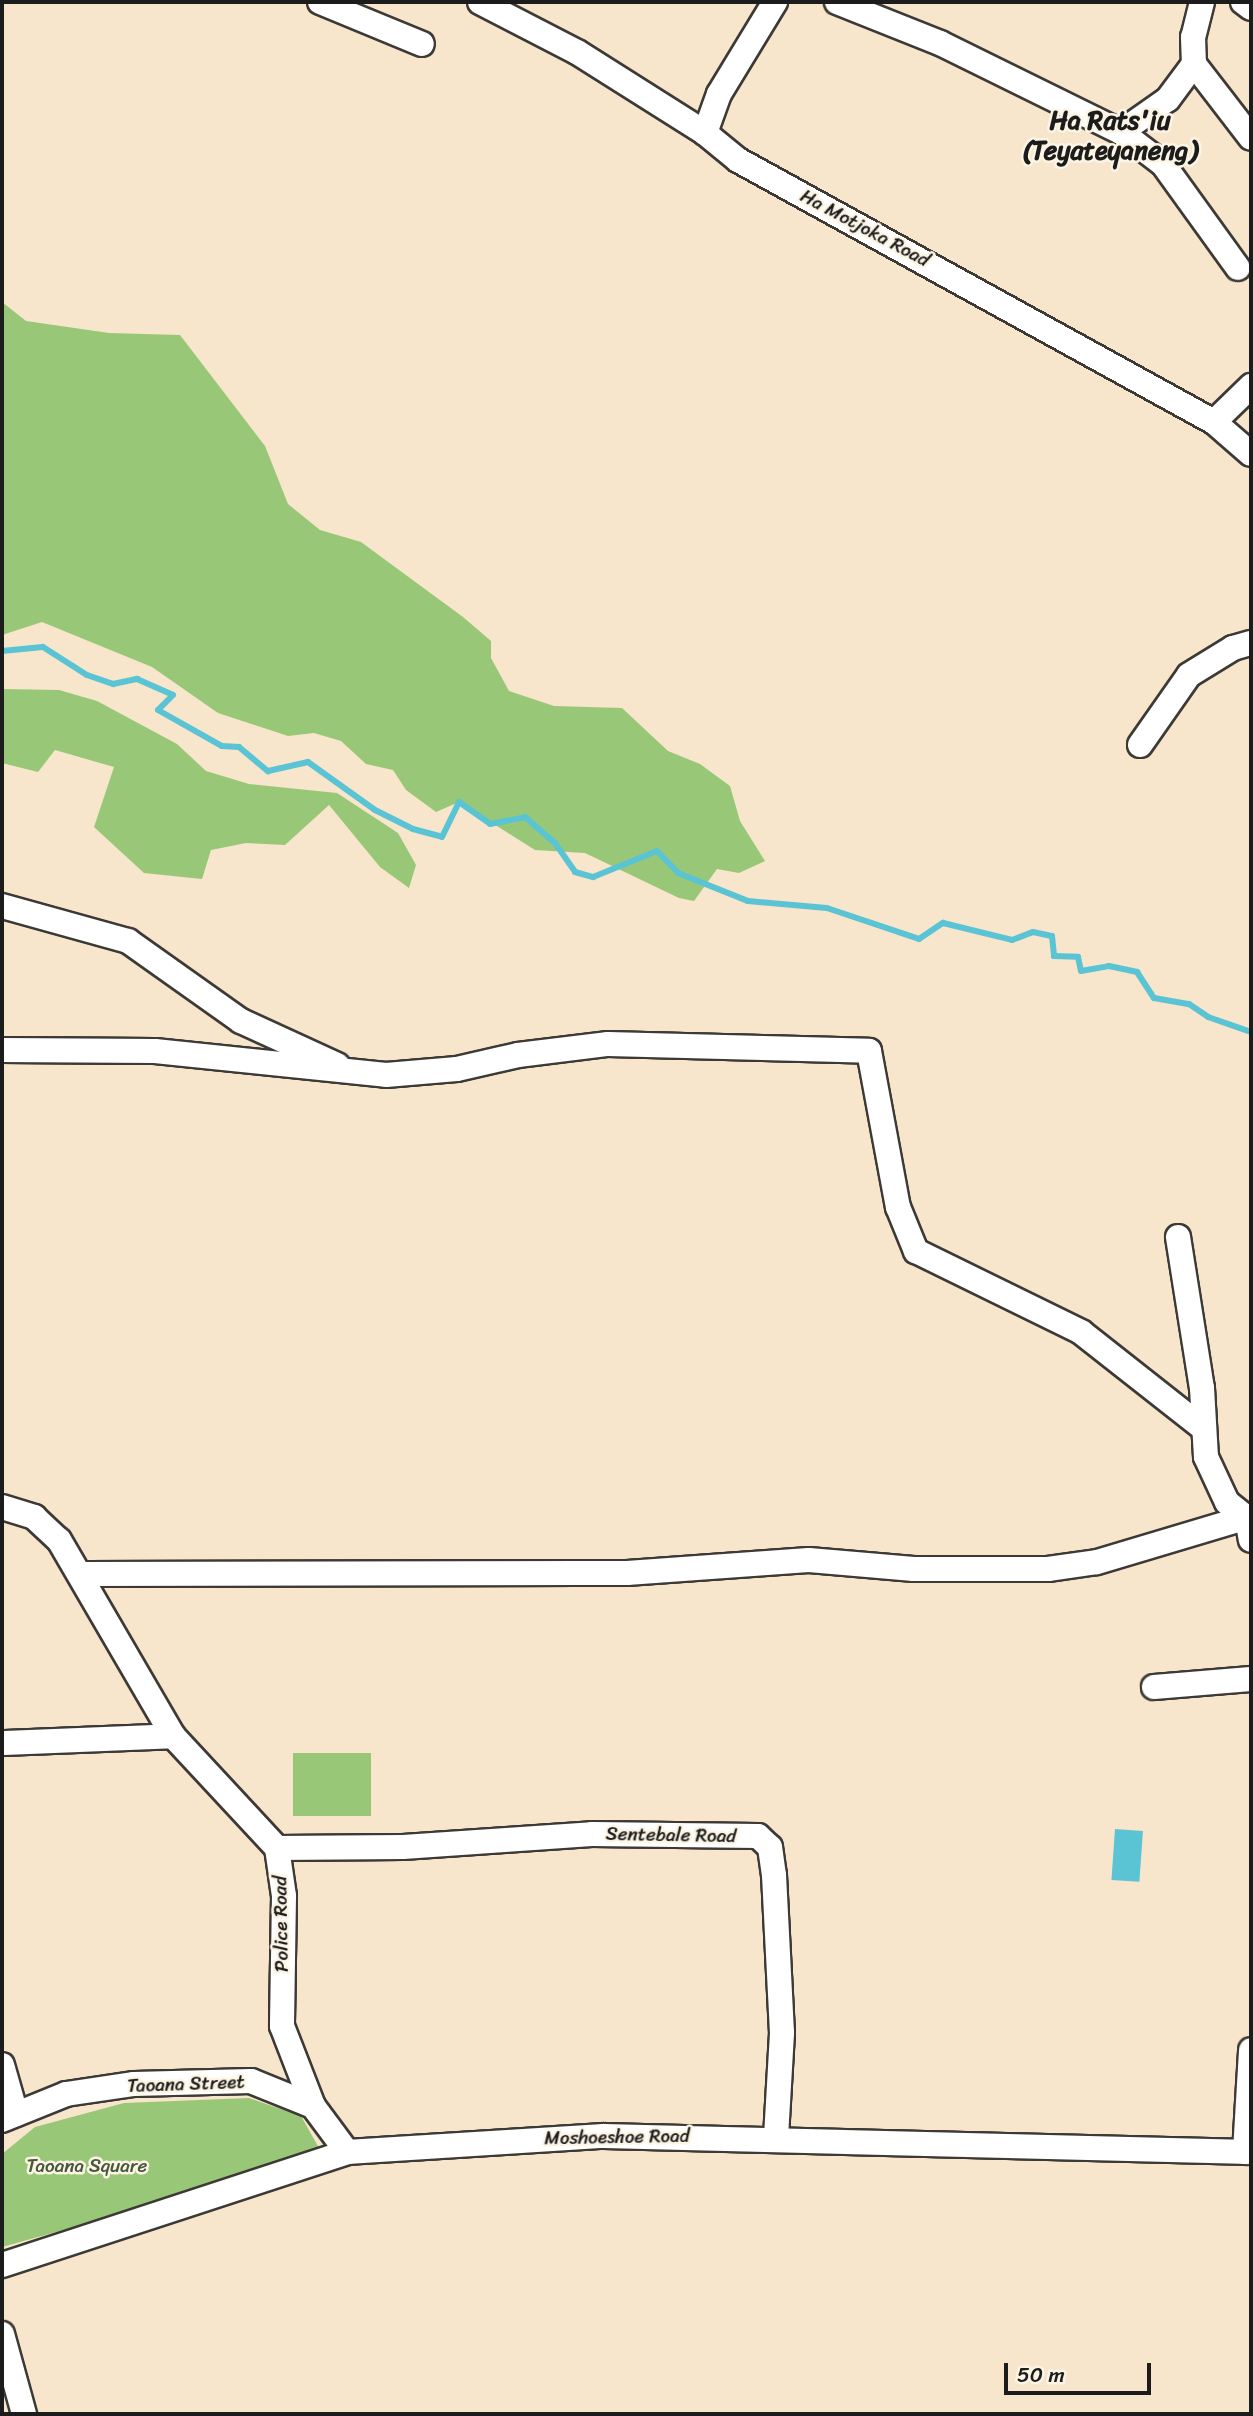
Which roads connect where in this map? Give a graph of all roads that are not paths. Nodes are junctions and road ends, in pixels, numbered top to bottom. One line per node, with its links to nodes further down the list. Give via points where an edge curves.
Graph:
1 (320, 2): 8 (street)
2 (480, 2): 11 (street, Ha Motjoka Road, via 577,52)
3 (775, 2): 11 (street, via 719,94)
4 (837, 2): 10 (street, via 940,43)
5 (1202, 2): 9 (street, via 1193,37)
6 (1243, 2): 7 (street)
7 (1251, 8)
8 (422, 44)
9 (1194, 64): 10 (street, via 1168,99); 12 (street)
10 (1121, 132): 13 (street, via 1163,164)
11 (705, 133): 15 (street, Ha Motjoka Road, via 738,160)
12 (1251, 138)
13 (1238, 268)
14 (1251, 386): 15 (street)
15 (1214, 422): 16 (street, Ha Motjoka Road)
16 (1251, 454)
17 (1251, 643): 18 (street, via 1233,648 1189,675)
18 (1140, 746)
19 (2, 906): 21 (street, via 128,941 241,1021)
20 (2, 1050): 21 (street, via 155,1051)
21 (353, 1073): 23 (street, via 457,1069 517,1055 608,1044 869,1051 898,1207 916,1251 1081,1332)
22 (1178, 1237): 23 (street, via 1202,1388)
23 (1203, 1428): 25 (street, via 1216,1486)
24 (2, 1507): 26 (street, Police Road, via 34,1517 59,1540)
25 (1250, 1525): 26 (street, via 1097,1562 1048,1569 914,1569 809,1559 627,1573)
26 (82, 1574): 29 (street, Police Road)
27 (1251, 1679): 28 (street)
28 (1154, 1687)
29 (173, 1736): 30 (street); 31 (street, Police Road)
30 (2, 1743)
31 (277, 1848): 34 (street, Police Road, via 284,1896 282,2026); 36 (street, Sentebale Road, via 403,1847 592,1834 758,1836 769,1847 774,1875 782,2033)
32 (1251, 2050): 38 (street)
33 (2, 2065): 35 (street)
34 (313, 2106): 35 (street, Taoana Street, via 251,2081 191,2080 66,2094); 37 (street)
35 (9, 2117)
36 (776, 2138): 37 (street, Moshoeshoe Road, via 604,2136); 38 (street, Moshoeshoe Road)
37 (348, 2152): 39 (street, Moshoeshoe Road)
38 (1248, 2152)
39 (2, 2265)
40 (2, 2334): 41 (street)
41 (24, 2414)

